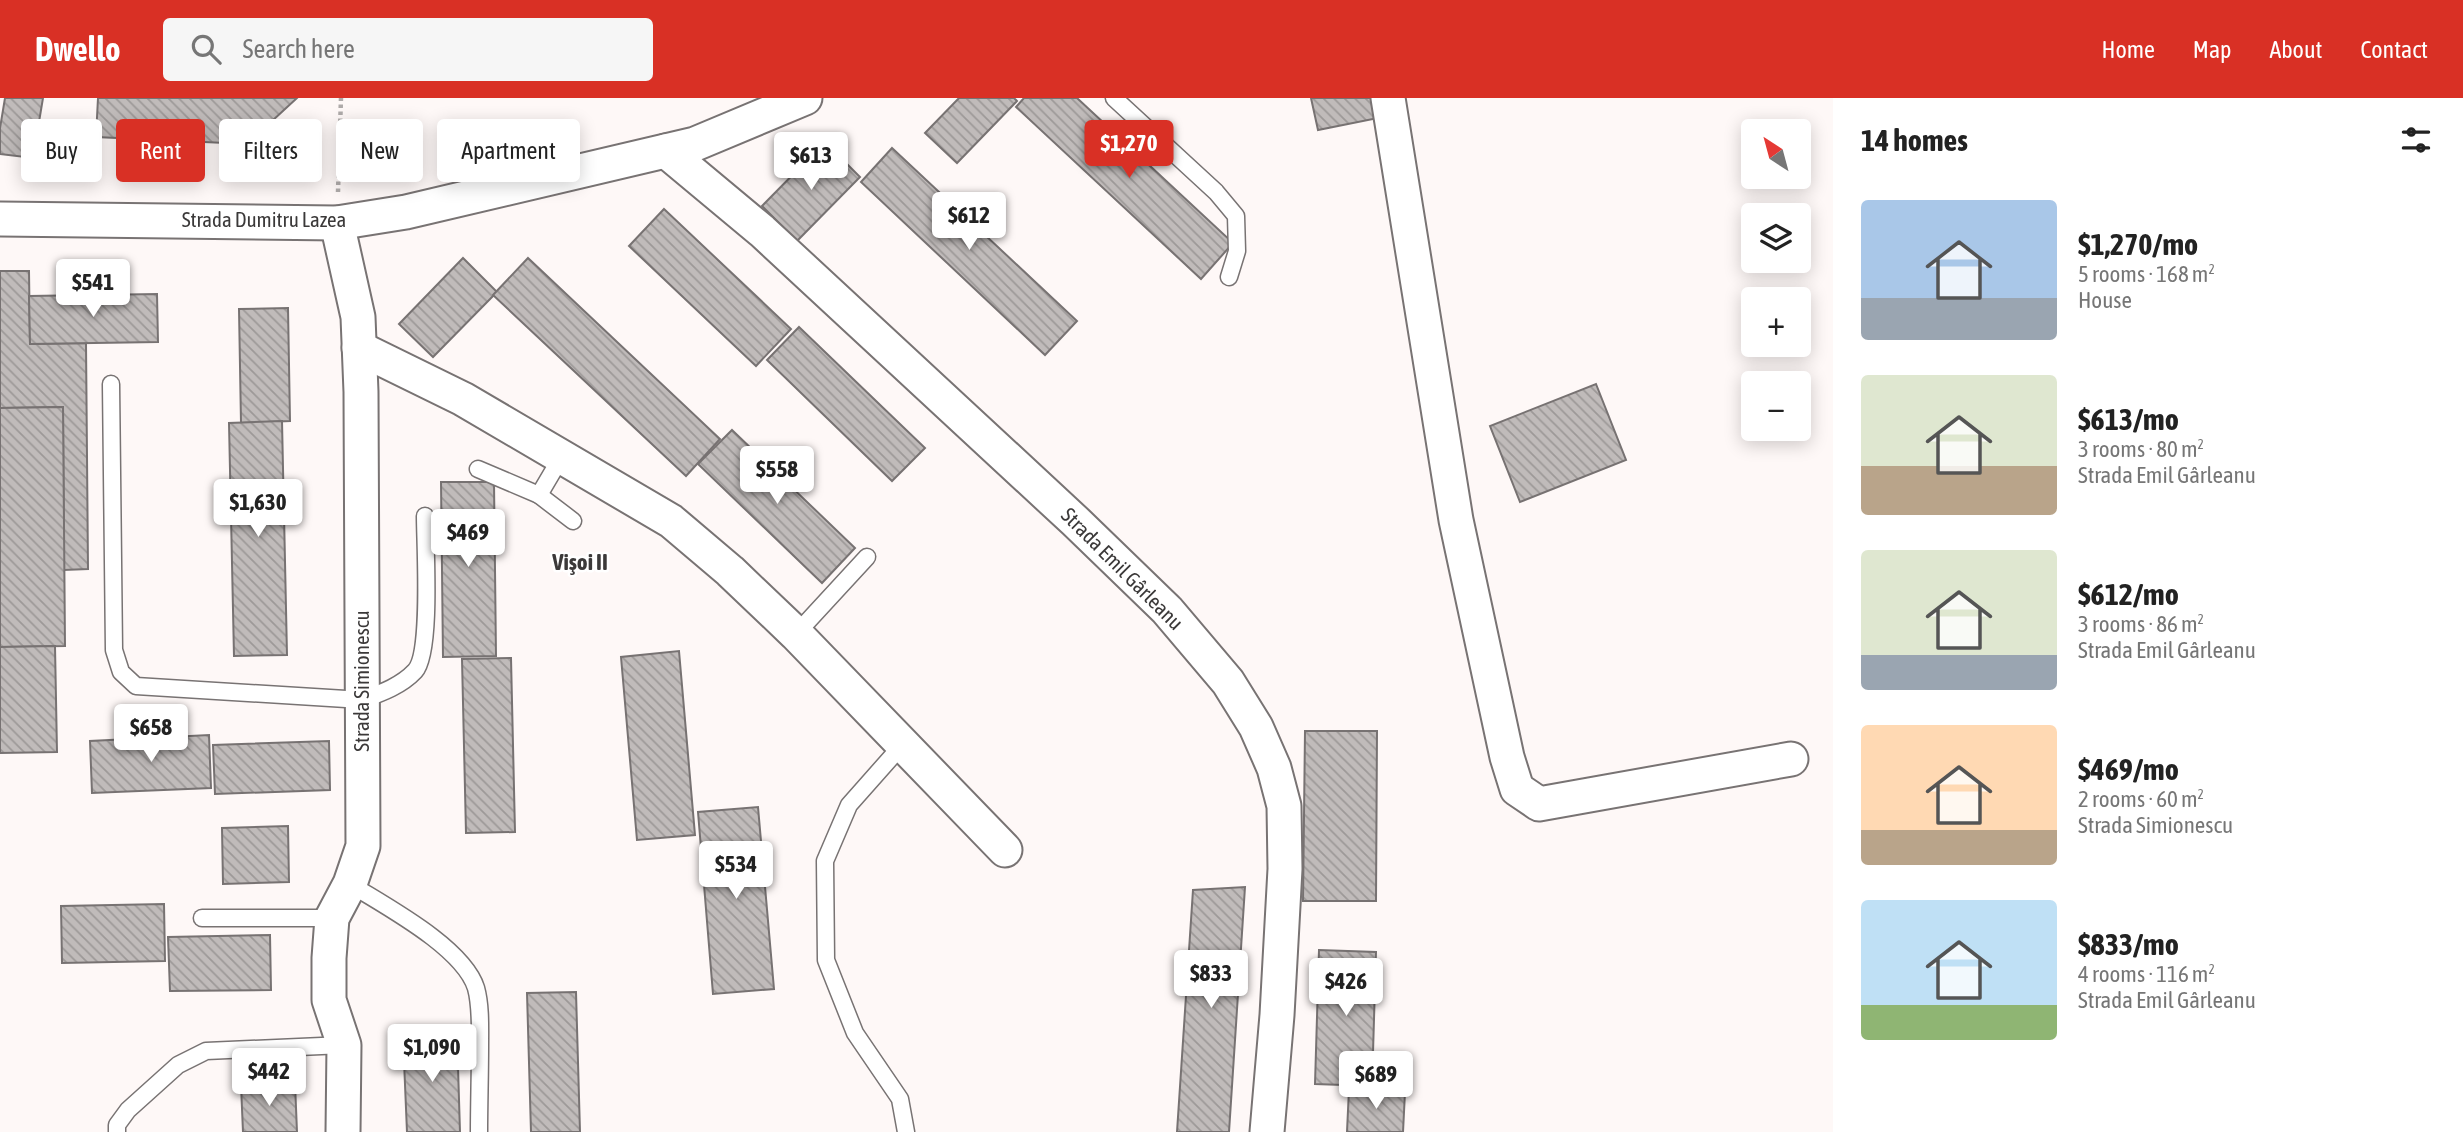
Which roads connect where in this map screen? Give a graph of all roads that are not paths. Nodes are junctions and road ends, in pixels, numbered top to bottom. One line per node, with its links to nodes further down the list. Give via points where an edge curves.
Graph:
1 (805, 98): 4 (street, Strada Dumitru Lazea, via 695,144)
2 (1114, 98): 7 (lane, via 1236,216 1237,251)
3 (1388, 98): 19 (street, via 1456,520 1517,789 1539,804)
4 (666, 151): 6 (street, Strada Dumitru Lazea, via 406,212); 29 (street, Strada Emil Gârleanu, via 762,231 1167,610 1228,682 1256,727 1284,806 1285,869)
5 (0, 219): 6 (street, Strada Dumitru Lazea)
6 (337, 223): 8 (street, Strada Simionescu, via 358,317)
7 (1228, 277)
8 (359, 348): 10 (street); 17 (street, Strada Simionescu)
9 (111, 384): 17 (lane, via 114,650 121,672 136,686)
10 (562, 456): 12 (lane); 16 (street, via 671,522)
11 (478, 469): 12 (lane)
12 (539, 495): 14 (lane)
13 (425, 516): 17 (lane, via 425,645 417,670 394,687)
14 (573, 521)
15 (867, 557): 16 (lane)
16 (796, 634): 18 (street)
17 (362, 700): 21 (street, Strada Simionescu, via 363,846)
18 (902, 744): 20 (street); 28 (lane, via 849,805 825,861 826,960 855,1033 900,1099)
19 (1791, 759)
20 (1005, 850)
21 (350, 884): 23 (street, Strada Simionescu); 27 (lane, via 444,947 468,973 480,1015)
22 (202, 918): 23 (lane)
23 (332, 918): 24 (street, Strada Simionescu, via 329,1000)
24 (344, 1045): 25 (lane, via 206,1051 178,1065 128,1110); 26 (street, Strada Simionescu)
25 (117, 1132)
26 (343, 1132)
27 (479, 1132)
28 (906, 1132)
29 (1267, 1132)

